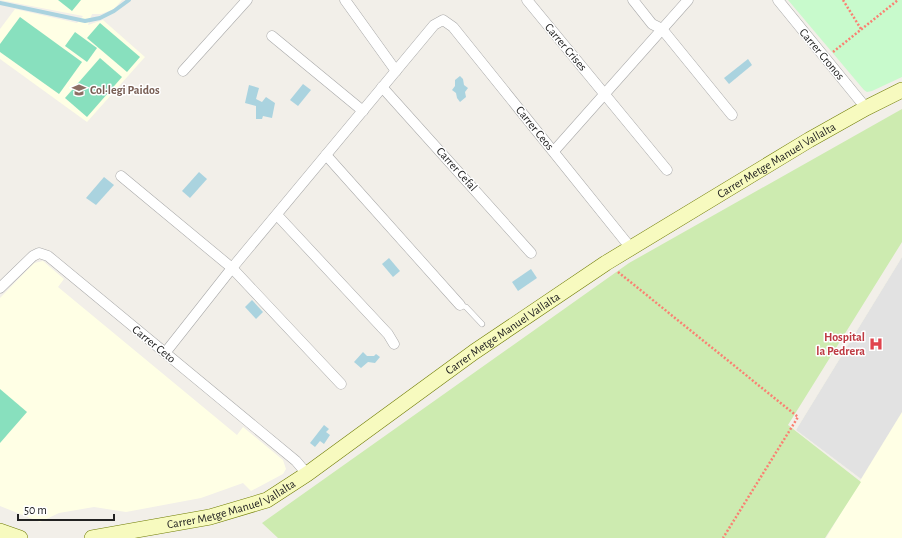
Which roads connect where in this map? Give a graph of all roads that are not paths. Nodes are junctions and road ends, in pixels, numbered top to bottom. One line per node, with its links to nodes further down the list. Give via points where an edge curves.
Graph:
1 (246, 0): 10 (street)
2 (345, 0): 9 (street)
3 (527, 0): 13 (street, Carrer Crises)
4 (633, 0): 7 (street, via 652,24)
5 (688, 0): 7 (street)
6 (778, 0): 14 (street, Carrer Cronos)
7 (662, 29): 13 (street); 16 (street)
8 (272, 36): 15 (street)
9 (396, 70): 11 (street); 17 (street, Carrer Ceos, via 434,25 443,20 454,27)
10 (183, 71)
11 (382, 87): 15 (street); 23 (street, Carrer Cefal)
12 (902, 90): 14 (street, Carrer Metge Manuel Vallalta)
13 (604, 94): 17 (street); 19 (street, Carrer Crises)
14 (866, 108): 22 (street, Carrer Metge Manuel Vallalta)
15 (363, 110): 18 (street)
16 (732, 115)
17 (554, 151): 22 (street, Carrer Ceos)
18 (326, 155): 21 (street); 26 (street)
19 (667, 170)
20 (121, 176): 24 (street)
21 (277, 215): 24 (street); 28 (street, via 388,334)
22 (630, 247): 31 (street, Carrer Metge Manuel Vallalta, via 474,352)
23 (531, 253)
24 (232, 268): 29 (street); 30 (street)
25 (0, 288): 29 (street, Carrer Ceto, via 33,256 44,254)
26 (460, 305): 27 (lane, via 466,307)
27 (482, 324)
28 (394, 344)
29 (165, 353): 31 (street, Carrer Ceto, via 296,461)
30 (341, 384)
31 (307, 474): 34 (street, Carrer Metge Manuel Vallalta, via 267,500 231,512 152,529)
32 (0, 531): 33 (street)
33 (20, 538)
34 (92, 538)

